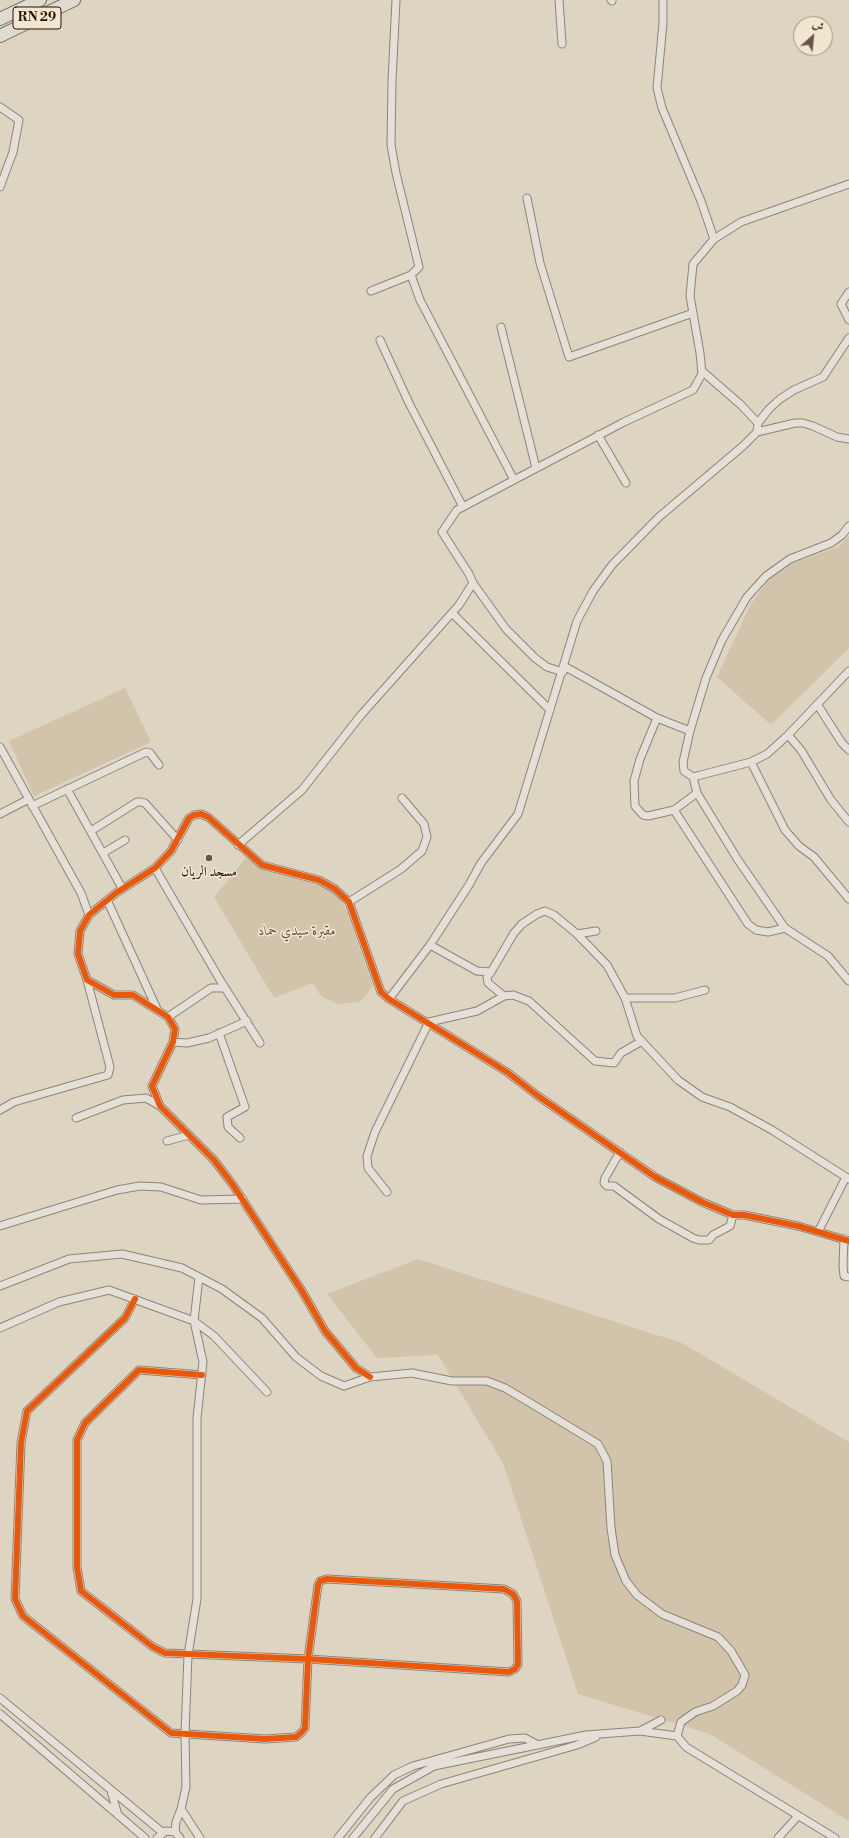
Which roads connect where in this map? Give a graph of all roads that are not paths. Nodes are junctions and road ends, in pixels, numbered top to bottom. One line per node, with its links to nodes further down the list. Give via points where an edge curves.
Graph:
1 (40, 0): 6 (highway, RN 29)
2 (74, 0): 7 (highway, RN 29)
3 (396, 0): 14 (street, via 391,145 419,267)
4 (559, 0): 8 (street)
5 (663, 0): 13 (street, via 657,88 662,108)
6 (0, 19)
7 (0, 36)
8 (562, 44)
9 (0, 108): 11 (street, via 19,120 13,152)
10 (849, 184): 13 (street, via 741,222)
11 (0, 187)
12 (526, 198): 17 (street, via 540,263 569,357)
13 (714, 239): 17 (street, via 693,264 690,296)
14 (411, 275): 15 (street); 28 (street, via 420,300)
15 (371, 291)
16 (849, 292): 18 (street, via 840,304)
17 (693, 313): 22 (street)
18 (849, 320)
19 (501, 327): 27 (street)
20 (849, 338): 23 (street, via 823,377 780,399)
21 (380, 340): 30 (street)
22 (702, 371): 23 (street); 25 (street, via 693,390)
23 (758, 423): 24 (street)
24 (757, 432): 26 (street, via 802,423); 34 (street, via 659,517 612,564 592,591 577,621)
25 (598, 435): 27 (street); 29 (street)
26 (849, 439)
27 (536, 468): 28 (street)
28 (514, 480): 30 (street)
29 (626, 483)
30 (462, 508): 32 (street, via 457,510 442,532)
31 (849, 526): 39 (street, via 831,543 784,563 766,576 747,597 722,640 706,678)
32 (473, 583): 33 (street); 34 (street, via 506,629 535,658 547,667)
33 (452, 613): 37 (street); 57 (street, via 361,715 302,790)
34 (564, 669): 37 (street); 38 (street)
35 (849, 671): 36 (street)
36 (817, 704): 40 (street); 42 (street)
37 (550, 710): 68 (street, via 518,814 481,863)
38 (657, 718): 39 (street); 51 (street, via 634,781 635,806 648,816)
39 (690, 731): 45 (street, via 683,762 684,771)
40 (788, 735): 43 (street, via 767,754); 53 (street, via 801,750 831,800)
41 (0, 747): 49 (street)
42 (849, 750)
43 (751, 762): 45 (street); 61 (street, via 785,830 799,846 814,857)
44 (159, 765): 46 (street, via 150,753 146,752)
45 (693, 777): 47 (street)
46 (67, 789): 50 (street); 54 (street)
47 (697, 793): 51 (street); 65 (street, via 738,860)
48 (402, 798): 63 (street, via 424,824 427,837 422,851)
49 (29, 799): 50 (street); 52 (street)
50 (32, 806): 64 (street, via 81,893)
51 (674, 810): 65 (street, via 748,924 756,930 768,932)
52 (0, 814)
53 (849, 822)
54 (91, 831): 56 (street, via 137,802 141,802 145,803); 58 (street)
55 (125, 840): 58 (street)
56 (178, 840): 57 (street, via 189,818 201,814 223,829); 59 (street)
57 (238, 845): 63 (street, via 262,865 319,880 335,889)
58 (103, 853): 60 (street)
59 (155, 868): 60 (street); 72 (street)
60 (122, 888): 62 (street)
61 (849, 898)
62 (107, 900): 64 (street); 77 (street)
63 (349, 902): 76 (street, via 381,992)
64 (89, 915): 70 (street, via 80,931 78,954)
65 (785, 928): 71 (street, via 828,956)
66 (596, 931): 67 (street)
67 (577, 934): 69 (street, via 554,915 545,911 537,914 514,933); 75 (street, via 607,965)
68 (430, 945): 69 (street, via 476,971); 76 (street)
69 (491, 972): 74 (street, via 487,977 488,983)
70 (87, 980): 77 (street, via 114,995 133,995); 88 (street, via 110,1067 108,1075 14,1102)
71 (849, 980)
72 (225, 988): 78 (street, via 211,988); 79 (street)
73 (705, 990): 75 (street, via 675,998)
74 (504, 996): 80 (street, via 477,1011); 82 (street, via 514,995 529,1001 595,1061 614,1063 621,1053)
75 (625, 998): 82 (street, via 637,1036)
76 (388, 999): 80 (street)
77 (157, 1009): 78 (street)
78 (168, 1017): 83 (street, via 175,1029)
79 (247, 1021): 81 (street); 84 (street)
80 (429, 1022): 93 (street, via 507,1072); 95 (street, via 375,1132 367,1156 368,1168)
81 (219, 1033): 83 (street, via 187,1043); 91 (street, via 245,1107 227,1118 228,1127)
82 (642, 1041): 94 (street, via 678,1080 702,1097 730,1107 772,1130)
83 (173, 1042): 85 (street)
84 (260, 1043)
85 (152, 1086): 86 (street); 87 (street)
86 (146, 1098): 87 (street); 89 (street, via 123,1100)
87 (160, 1106): 90 (street)
88 (0, 1110)
89 (76, 1118)
90 (189, 1135): 92 (street); 96 (street, via 214,1160)
91 (240, 1138)
92 (167, 1141)
93 (620, 1152): 97 (street, via 655,1177); 97 (street, via 604,1183 607,1186 614,1186 659,1219 693,1238 709,1240 730,1226)
94 (847, 1178): 99 (street)
95 (387, 1192)
96 (243, 1199): 98 (street, via 201,1200 162,1188 140,1186 117,1190); 108 (street, via 325,1331 356,1368)
97 (733, 1215): 99 (street, via 744,1215)
98 (0, 1226)
99 (818, 1232): 100 (street)
100 (846, 1240): 102 (street, via 843,1266 844,1276)
101 (199, 1277): 103 (street, via 182,1268 122,1254 69,1259); 105 (street); 108 (street, via 222,1289 262,1318 296,1356 321,1376 344,1386)
102 (849, 1277)
103 (0, 1286)
104 (135, 1299): 105 (street); 106 (street, via 109,1290 59,1302); 116 (street, via 125,1318 27,1410 22,1443 15,1599 23,1616 38,1629 171,1733)
105 (194, 1321): 107 (street, via 203,1362); 109 (street, via 214,1336)
106 (0, 1328)
107 (202, 1375): 110 (street, via 197,1418 198,1599); 110 (street, via 139,1370 85,1423 77,1440 77,1567 81,1591 153,1647 165,1654)
108 (370, 1377): 118 (street, via 412,1373 452,1381 487,1381 528,1401 598,1444 607,1461 615,1555 626,1580 637,1595 662,1614 718,1637 731,1651 745,1675 737,1692 681,1722)
109 (267, 1392)
110 (188, 1654): 111 (street); 116 (street)
111 (308, 1658): 111 (street, via 509,1672 518,1664 518,1601 514,1594 504,1589 327,1579 320,1581 318,1585); 116 (street, via 305,1728 296,1737 265,1739)
112 (0, 1698): 120 (street)
113 (0, 1714): 122 (street)
114 (661, 1720): 115 (street)
115 (640, 1732): 117 (street); 118 (street)
116 (185, 1734): 121 (street, via 186,1787)
117 (600, 1734): 119 (street); 132 (street, via 577,1745 441,1784 403,1801)
118 (677, 1736): 123 (street, via 686,1747)
119 (538, 1745): 130 (street, via 525,1738 509,1739 413,1766 394,1775 370,1798); 131 (street, via 434,1766 393,1789)
120 (111, 1790): 122 (street); 124 (street)
121 (181, 1809): 125 (street); 129 (street)
122 (118, 1815): 126 (street)
123 (798, 1816): 133 (street); 134 (street)
124 (162, 1832): 125 (street); 127 (street)
125 (175, 1832): 128 (street)
126 (145, 1838)
127 (157, 1838)
128 (180, 1838)
129 (200, 1838)
130 (338, 1838)
131 (353, 1838)
132 (376, 1838)
133 (778, 1838)
134 (835, 1838)

